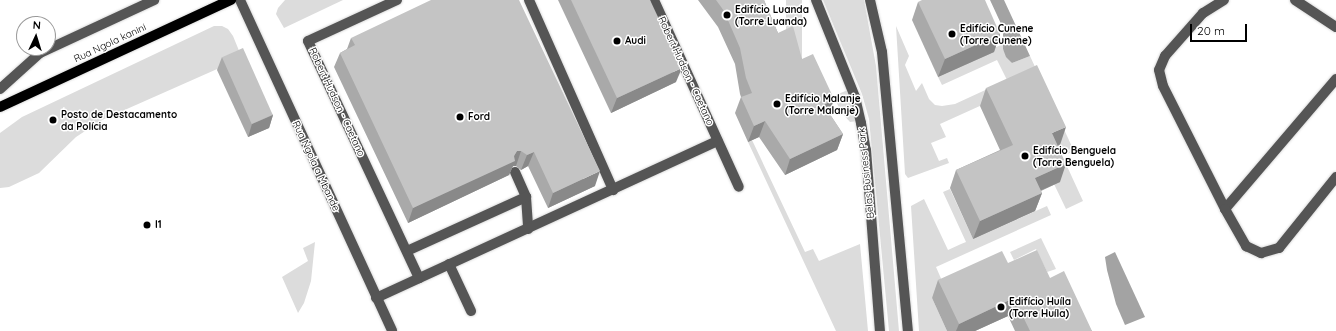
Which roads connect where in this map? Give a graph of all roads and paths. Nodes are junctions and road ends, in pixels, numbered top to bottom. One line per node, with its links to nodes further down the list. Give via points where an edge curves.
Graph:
1 (154, 0): 13 (street, via 40,53)
2 (231, 0): 14 (main road, Rua Ngola kanini)
3 (240, 0): 26 (street, Rua Ngola a Mbande)
4 (397, 0): 23 (street, Robert Hudson - Caetano, via 308,41)
5 (529, 0): 19 (street)
6 (654, 0): 15 (street, Robert Hudson - Caetano)
7 (816, 0): 29 (street, Belas Business Park, via 855,97 861,123 866,150)
8 (870, 0): 30 (street, via 882,52)
9 (1224, 0): 21 (street, via 1203,13 1165,56 1159,70 1163,86)
10 (1295, 0): 11 (street)
11 (1336, 27)
12 (1336, 79): 21 (street)
13 (0, 89)
14 (0, 107)
15 (718, 141): 18 (street, Robert Hudson - Caetano); 19 (street)
16 (515, 172): 20 (street)
17 (1336, 177): 21 (street, via 1280,248 1261,253 1246,246)
18 (739, 187)
19 (613, 190): 22 (street)
20 (526, 197): 22 (street); 23 (street)
21 (1225, 209)
22 (528, 229): 24 (street)
23 (407, 251): 25 (street, Robert Hudson - Caetano)
24 (449, 264): 25 (street); 27 (street)
25 (419, 278): 26 (street)
26 (376, 298): 28 (street, Rua Ngola a Mbande)
27 (471, 311)
28 (392, 331)
29 (880, 331)
30 (908, 331)

